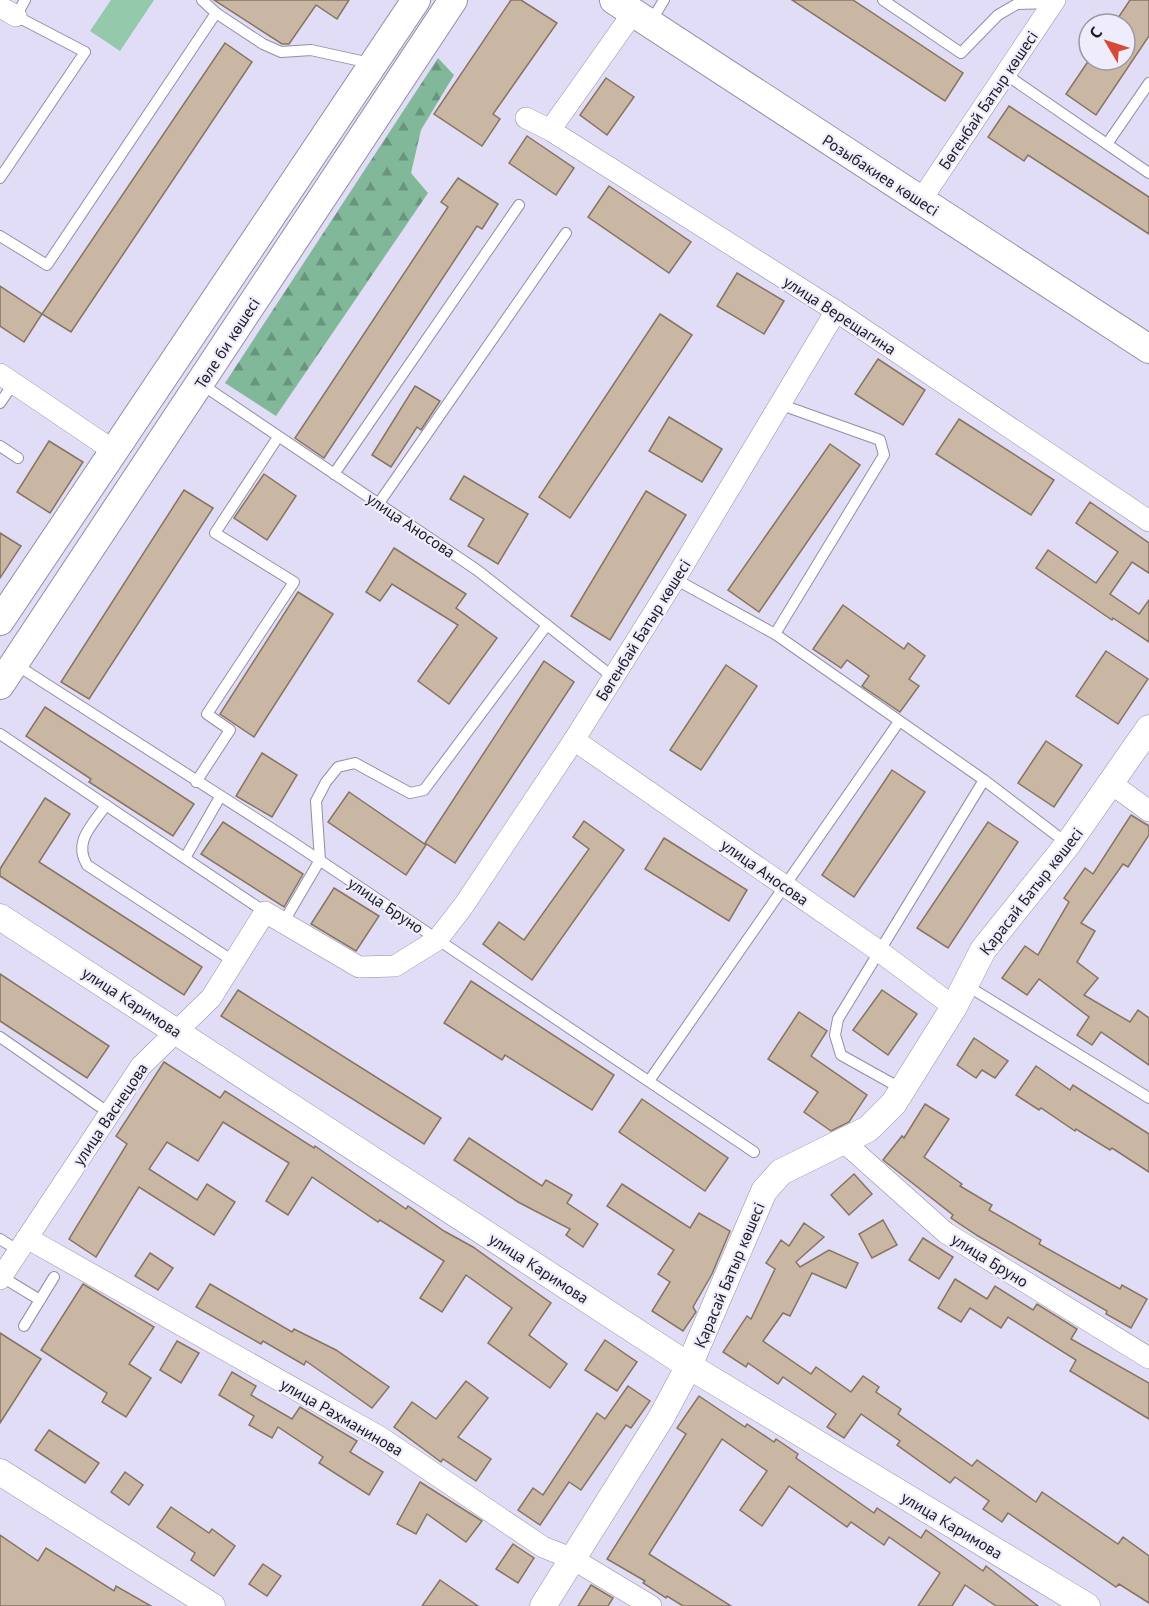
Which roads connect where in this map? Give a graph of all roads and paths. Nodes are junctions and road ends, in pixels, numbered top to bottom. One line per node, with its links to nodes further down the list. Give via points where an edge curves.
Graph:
1 (202, 0): 8 (lane)
2 (416, 0): 9 (main road, Төле би көшесі)
3 (453, 0): 13 (main road, Төле би көшесі)
4 (883, 0): 5 (lane, via 961,53 998,15 1017,4)
5 (1053, 1): 10 (street, Бөгенбай Батыр көшесі)
6 (14, 8): 18 (lane, via 85,52)
7 (640, 9): 15 (street); 19 (main road, Розыбакиев көшесі)
8 (216, 14): 9 (lane, via 281,52 311,50); 22 (lane, via 47,265)
9 (374, 63): 12 (main road, Төле би көшесі)
10 (1005, 74): 16 (lane); 19 (street, Бөгенбай Батыр көшесі)
11 (1149, 83): 16 (lane)
12 (355, 92): 13 (main road, via 367,84 375,88); 31 (main road, Төле би көшесі)
13 (379, 112): 26 (main road, Төле би көшесі)
14 (526, 118): 15 (street, улица Верещагина)
15 (550, 130): 23 (street, улица Верещагина)
16 (1107, 144): 17 (lane)
17 (1149, 173)
18 (0, 178)
19 (921, 200): 24 (main road, Розыбакиев көшесі)
20 (519, 205): 33 (lane)
21 (566, 232): 34 (lane)
22 (0, 236)
23 (836, 311): 28 (street, Бөгенбай Батыр көшесі); 35 (street, улица Верещагина)
24 (1149, 349)
25 (7, 378): 27 (lane); 31 (street)
26 (200, 383): 29 (lane, улица Аносова); 40 (main road, Төле би көшесі)
27 (0, 403)
28 (779, 404): 36 (street, Бөгенбай Батыр көшесі); 39 (lane, via 880,440 884,455)
29 (279, 437): 33 (lane, улица Аносова); 47 (lane, via 215,532 294,582 207,714 230,730)
30 (0, 446): 32 (lane)
31 (114, 451): 37 (main road, Төле би көшесі)
32 (18, 458)
33 (334, 474): 34 (lane, улица Аносова)
34 (379, 503): 38 (lane, улица Аносова, via 477,570)
35 (1149, 521)
36 (675, 579): 39 (lane); 41 (street, Бөгенбай Батыр көшесі)
37 (1, 616)
38 (547, 625): 41 (lane, улица Аносова); 54 (lane, via 424,790 410,793 356,763 338,767 316,801)
39 (775, 634): 42 (lane)
40 (7, 675): 47 (lane, улица Бруно)
41 (613, 677): 45 (street, Бөгенбай Батыр көшесі)
42 (898, 723): 46 (lane); 55 (lane)
43 (1149, 728): 48 (street, Қарасай Батыр көшесі)
44 (0, 734): 50 (lane)
45 (574, 740): 55 (street, улица Аносова); 58 (street, Бөгенбай Батыр көшесі)
46 (984, 780): 52 (lane); 59 (lane)
47 (196, 782): 49 (lane, улица Бруно)
48 (1112, 784): 51 (street); 52 (street, Қарасай Батыр көшесі)
49 (220, 797): 53 (lane); 54 (lane, улица Бруно)
50 (106, 805): 53 (lane); 60 (lane, via 81,843 87,866)
51 (1149, 811)
52 (1068, 844): 61 (street, Қарасай Батыр көшесі, via 983,950)
53 (185, 858): 57 (lane)
54 (320, 860): 57 (lane); 58 (lane, улица Бруно)
55 (784, 885): 59 (street, улица Аносова); 64 (lane)
56 (0, 917): 62 (street, улица Каримова)
57 (274, 917): 58 (street, via 359,967 395,966); 60 (street, улица Васнецова)
58 (437, 940): 64 (lane, улица Бруно)
59 (879, 951): 61 (street, улица Аносова); 65 (lane, via 838,1019 835,1035 841,1055)
60 (233, 961): 62 (street, улица Васнецова, via 211,998)
61 (959, 995): 65 (street, Қарасай Батыр көшесі); 66 (lane, улица Аносова)
62 (176, 1031): 67 (street, улица Васнецова, via 141,1066); 77 (street, улица Каримова)
63 (0, 1037): 67 (lane)
64 (649, 1081): 69 (lane, улица Бруно)
65 (902, 1089): 68 (street, Қарасай Батыр көшесі, via 868,1129)
66 (1149, 1098)
67 (110, 1113): 71 (street, улица Васнецова)
68 (845, 1143): 76 (street, улица Бруно, via 946,1233); 77 (street, Қарасай Батыр көшесі, via 781,1172 764,1191)
69 (754, 1152)
70 (0, 1239): 71 (lane)
71 (23, 1244): 73 (street, улица Васнецова); 79 (street, улица Рахманинова, via 380,1437 543,1547)
72 (54, 1277): 74 (lane)
73 (1, 1278): 74 (lane)
74 (40, 1300): 75 (lane)
75 (24, 1326)
76 (1149, 1358)
77 (689, 1366): 79 (street, Қарасай Батыр көшесі); 83 (street, улица Каримова)
78 (0, 1472): 80 (street)
79 (573, 1559): 81 (street, Қарасай Батыр көшесі); 82 (street, улица Рахманинова)
80 (212, 1606)
81 (543, 1606)
82 (651, 1606)
83 (1087, 1606)

